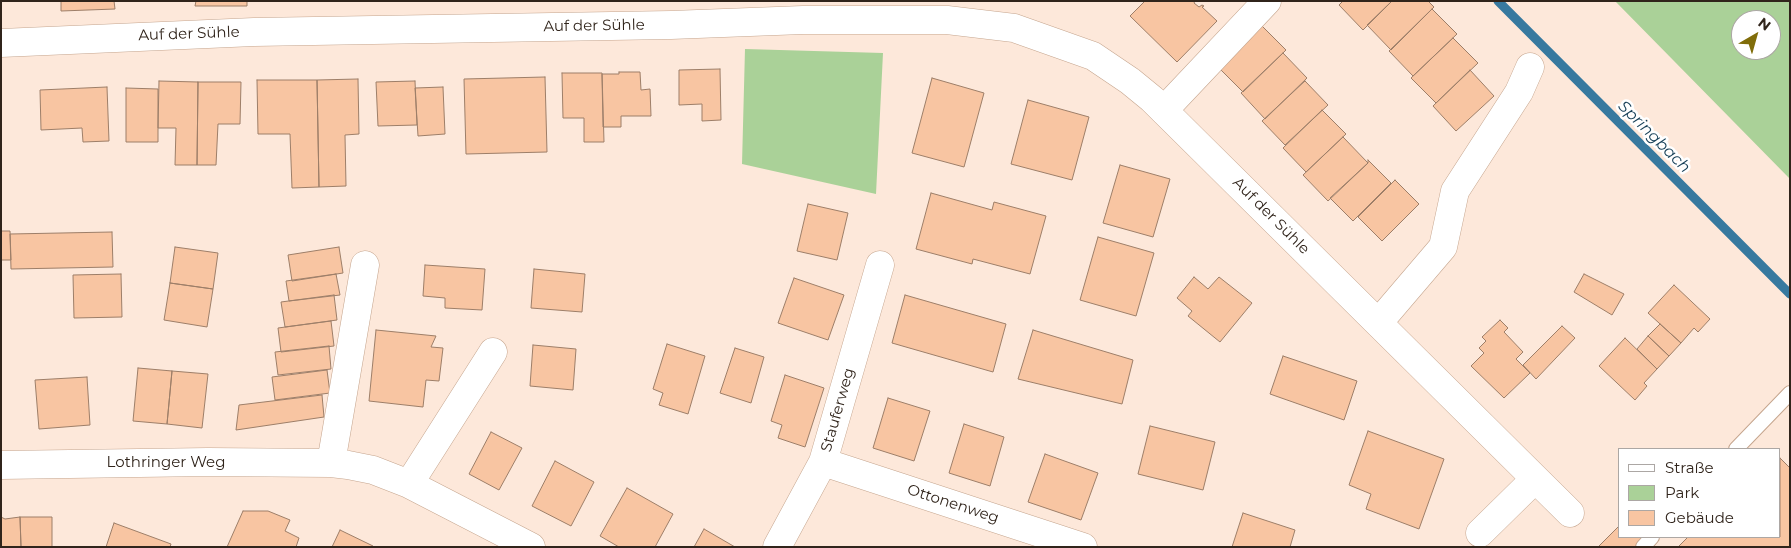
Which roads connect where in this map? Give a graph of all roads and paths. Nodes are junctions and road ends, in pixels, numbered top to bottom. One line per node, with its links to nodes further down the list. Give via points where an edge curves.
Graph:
1 (1267, 1): 4 (street)
2 (1, 43): 4 (street, Auf der Sühle, via 271,32 803,20 947,20 1014,28 1093,56)
3 (1530, 67): 7 (street, via 1519,92 1455,190 1443,247)
4 (1164, 110): 7 (street, Auf der Sühle)
5 (365, 265): 12 (street)
6 (880, 265): 11 (street, Stauferweg)
7 (1379, 322): 14 (street, Auf der Sühle)
8 (493, 352): 15 (street)
9 (1790, 394): 10 (lane)
10 (1737, 448)
11 (823, 462): 19 (street, Stauferweg); 20 (street, Ottonenweg)
12 (331, 463): 13 (street, Lothringer Weg); 15 (street, Lothringer Weg, via 373,470)
13 (1, 464)
14 (1535, 479): 16 (street, Auf der Sühle); 17 (street)
15 (408, 484): 18 (street, Lothringer Weg)
16 (1570, 513)
17 (1480, 533)
18 (531, 547)
19 (777, 547)
20 (1083, 547)

